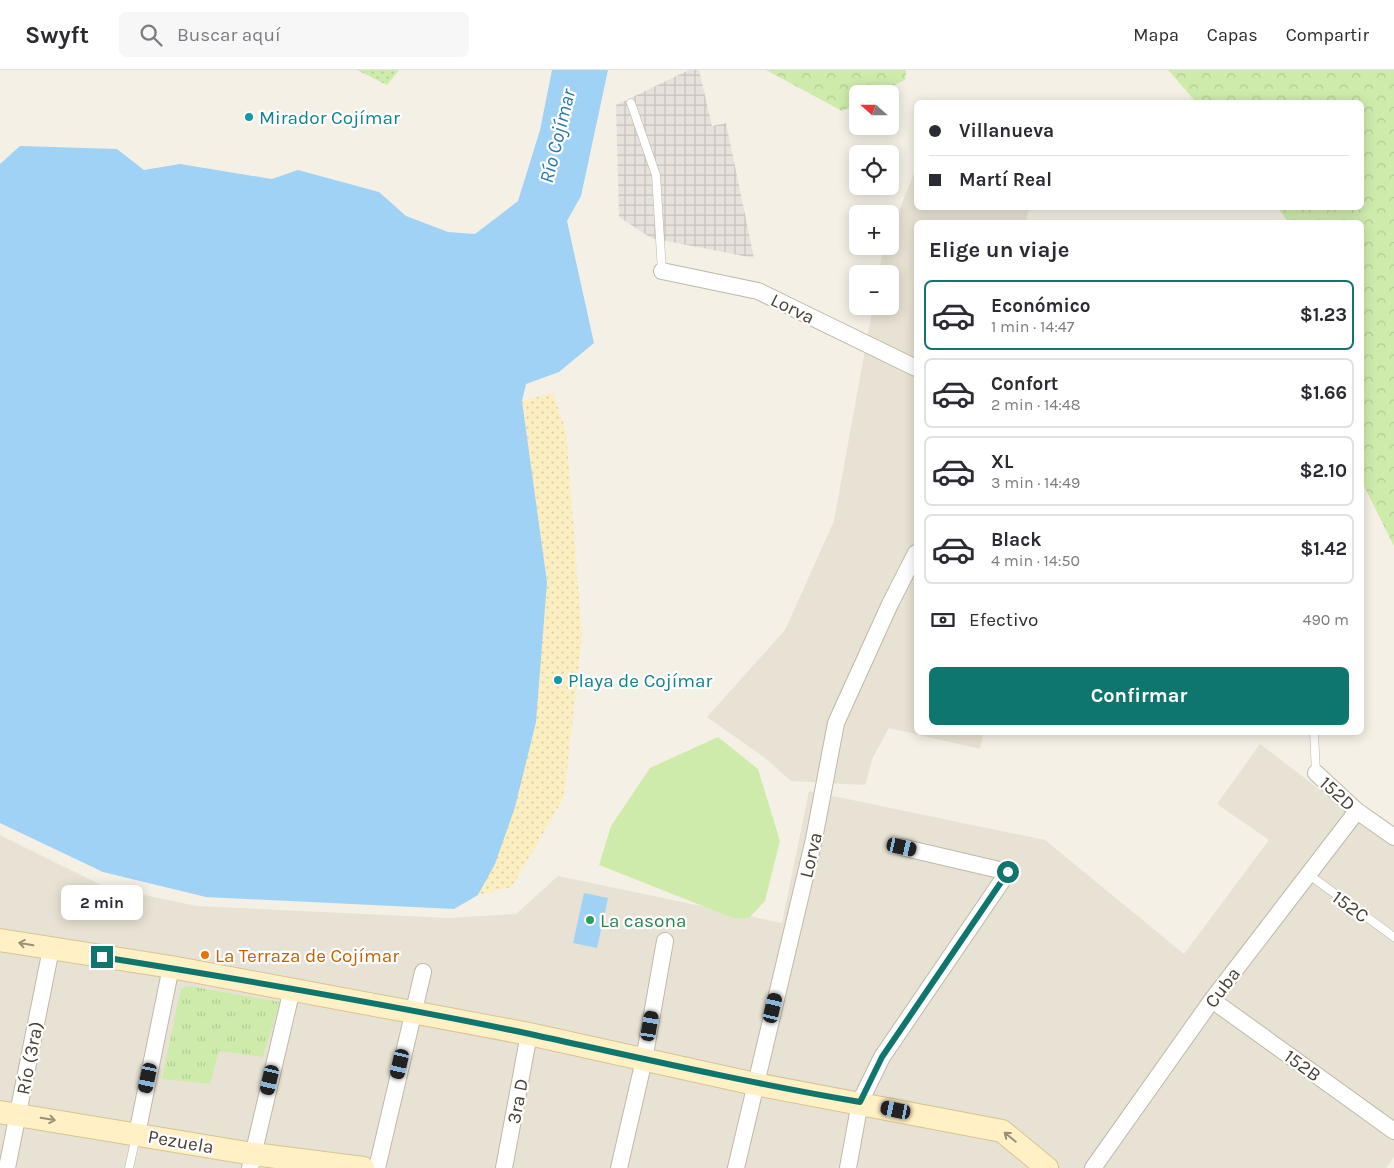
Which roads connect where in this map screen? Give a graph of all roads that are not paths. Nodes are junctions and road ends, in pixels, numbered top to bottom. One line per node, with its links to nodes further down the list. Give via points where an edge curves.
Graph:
1 (631, 104): 2 (lane, via 656,175)
2 (662, 271): 3 (street, Lorva, via 758,291)
3 (914, 367)
4 (914, 557): 22 (street, Lorva, via 836,723 814,839)
5 (1314, 735): 6 (lane, 152D)
6 (1316, 773): 7 (street, 152D)
7 (1357, 811): 8 (street, 152D); 10 (street, Cuba)
8 (1394, 837)
9 (902, 847): 23 (street, via 1008,872 882,1057)
10 (1308, 874): 11 (lane, 152C); 18 (street, Cuba)
11 (1394, 937)
12 (0, 940): 14 (main road, one-way to 12)
13 (666, 941): 21 (street)
14 (51, 949): 15 (main road); 24 (street, Río (3ra))
15 (171, 967): 17 (main road); 26 (street)
16 (423, 972): 19 (street)
17 (292, 989): 19 (main road); 27 (street)
18 (1212, 1000): 25 (street, 152B); 37 (street, Cuba)
19 (412, 1012): 20 (main road); 31 (street)
20 (529, 1034): 21 (main road); 32 (street, 3ra D)
21 (644, 1060): 22 (main road); 33 (street)
22 (755, 1084): 23 (main road); 34 (street, Lorva)
23 (860, 1102): 35 (street); 36 (main road, one-way to 23, via 1002,1131)
24 (9, 1112): 26 (main road, Pezuela, one-way to 26); 28 (street, Río (3ra))
25 (1394, 1131)
26 (137, 1134): 27 (main road, Pezuela); 29 (lane)
27 (252, 1161): 30 (main road, Pezuela)
28 (7, 1168)
29 (129, 1168)
30 (363, 1168)
31 (377, 1168)
32 (504, 1168)
33 (619, 1168)
34 (736, 1168)
35 (848, 1168)
36 (1047, 1168)
37 (1093, 1168)

